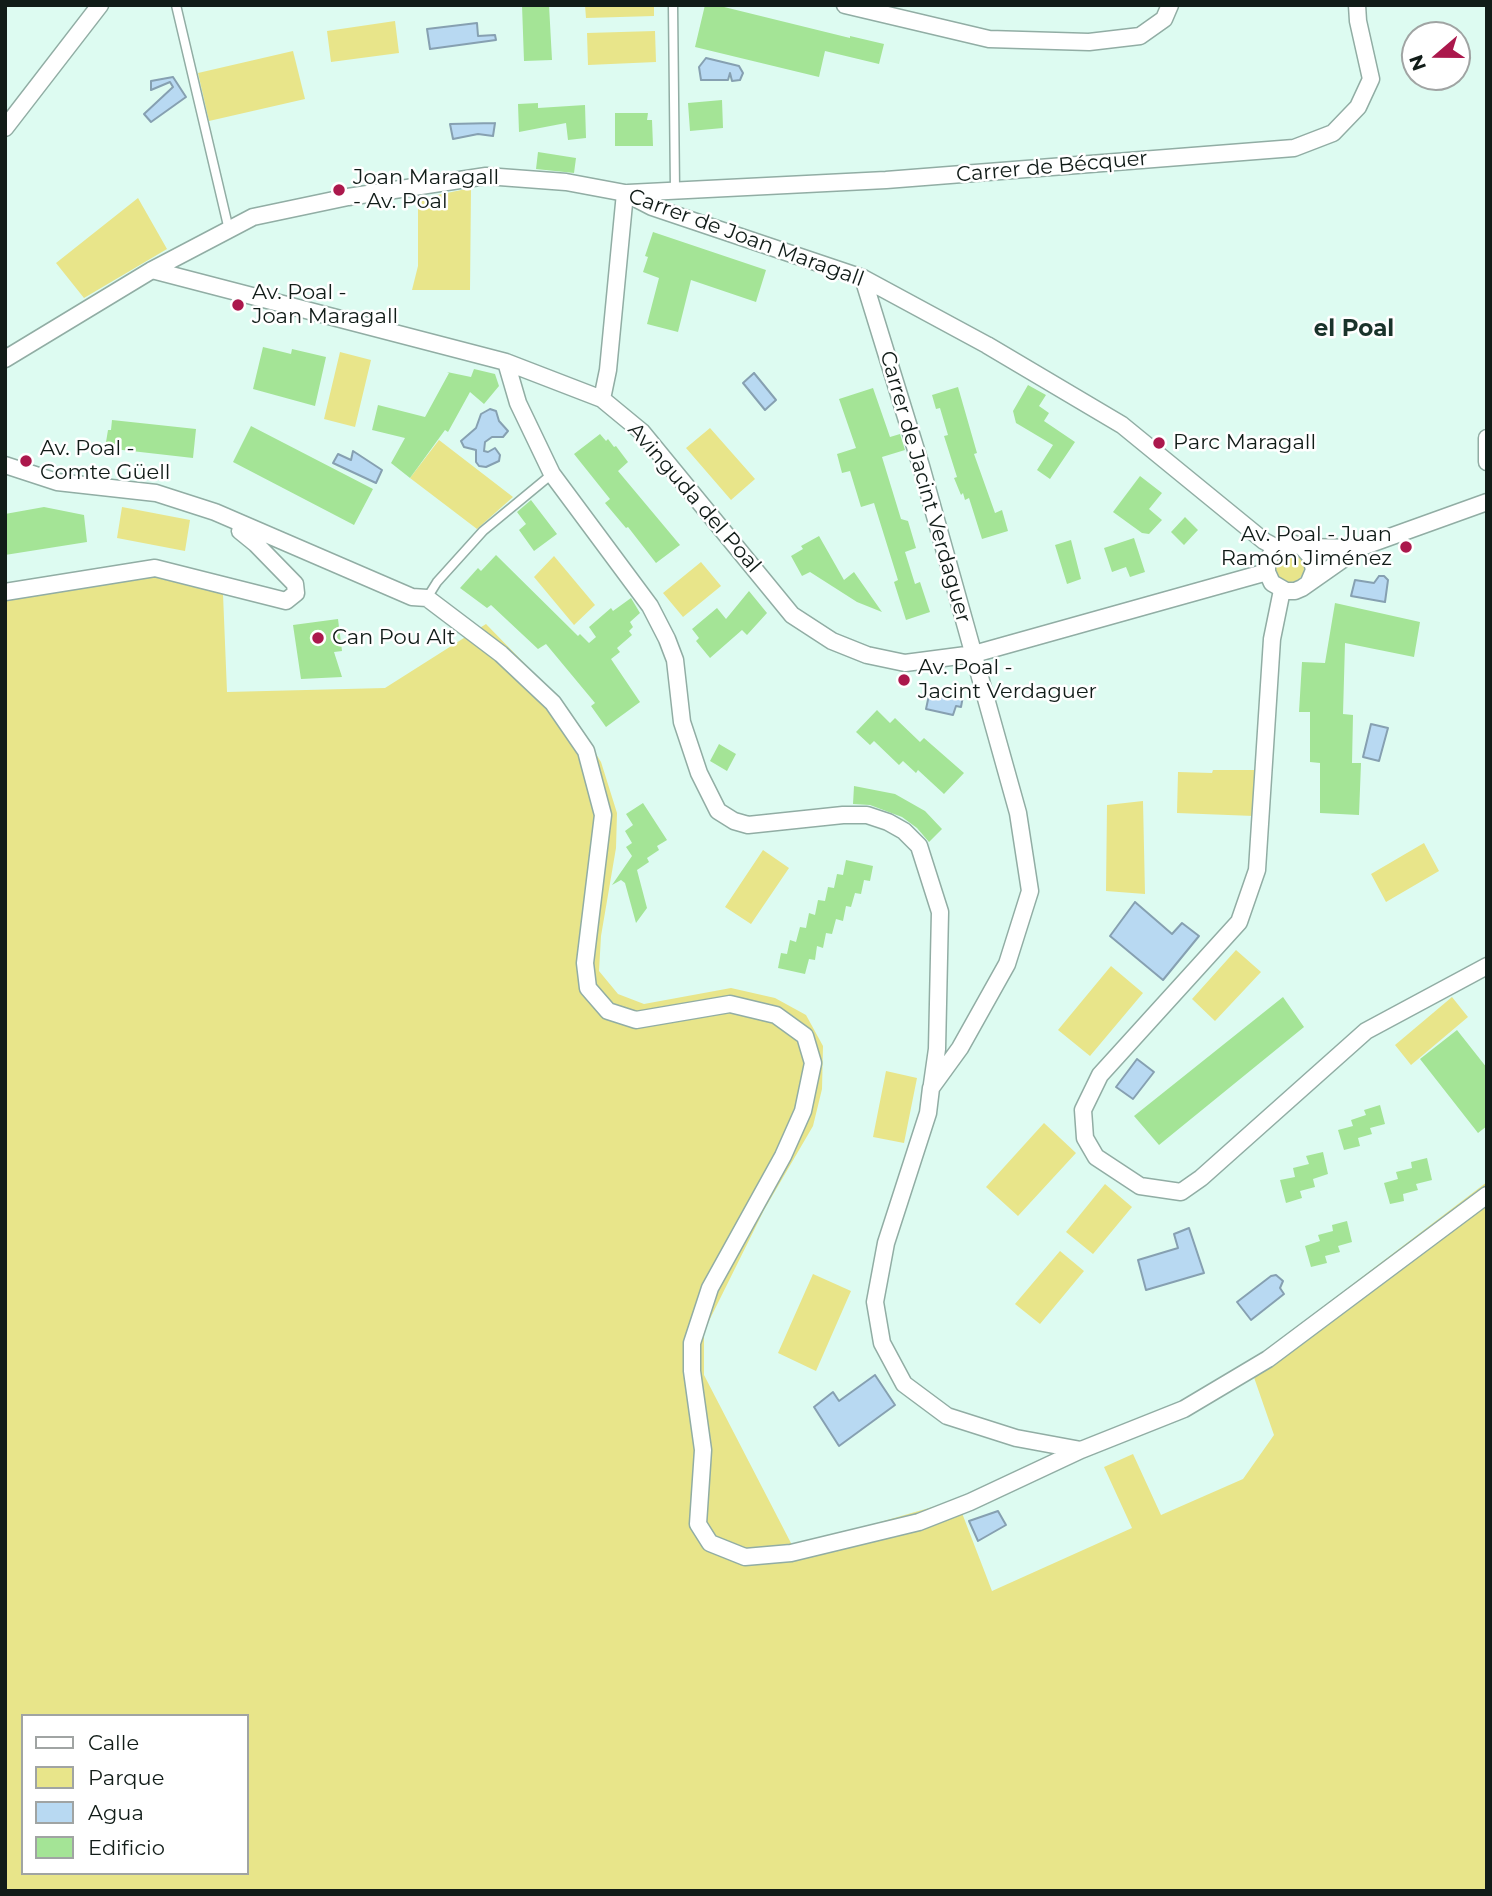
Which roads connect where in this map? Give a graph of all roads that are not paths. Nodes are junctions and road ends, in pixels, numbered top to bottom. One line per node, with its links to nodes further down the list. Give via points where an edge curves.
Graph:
1 (100, 5): 7 (street)
2 (176, 5): 10 (lane)
3 (673, 5): 8 (lane)
4 (845, 5): 5 (street, via 989,39 1088,42 1140,36 1164,19)
5 (1170, 5)
6 (1357, 5): 8 (street, Carrer de Bécquer, via 1371,79 1358,107 1333,133 1294,148 886,180)
7 (5, 128)
8 (675, 190): 9 (street, Carrer de Bécquer)
9 (625, 193): 10 (street, Carrer de Joan Maragall, via 486,176 338,199 253,217); 12 (street, Carrer de Joan Maragall, via 652,207); 15 (street)
10 (229, 230): 11 (street, Carrer de Joan Maragall)
11 (152, 270): 13 (street); 14 (street, Avinguda del Poal)
12 (863, 278): 23 (street, Carrer de Joan Maragall, via 1122,425); 30 (street, Carrer de Jacint Verdaguer)
13 (5, 359)
14 (506, 362): 15 (street, Avinguda del Poal); 19 (street, via 518,403)
15 (602, 399): 30 (street, Avinguda del Poal, via 642,432 792,615 832,641 905,663)
16 (1487, 438): 17 (street)
17 (1487, 462)
18 (5, 465): 21 (street, via 57,482 156,493)
19 (552, 474): 29 (lane, via 483,531); 32 (street, via 650,606 667,639 675,660 682,722 718,811 748,825 867,815 904,831 919,846 940,912 937,1049)
20 (1487, 502): 24 (street)
21 (215, 512): 28 (street, via 256,544 295,584 296,593 286,601 155,568); 29 (street, via 412,597)
22 (1302, 547): 23 (street); 24 (street); 26 (street, via 1314,570)
23 (1277, 548): 25 (street)
24 (1359, 548): 26 (street)
25 (1267, 572): 27 (street); 30 (street, Avinguda del Poal)
26 (1309, 582): 27 (street, via 1295,591)
27 (1282, 590): 31 (street, via 1272,639 1257,870 1239,922 1100,1075 1083,1110 1085,1138 1096,1157 1140,1186 1181,1192 1366,1031)
28 (5, 592)
29 (427, 598): 34 (street, via 536,687 586,751 603,815 585,964 588,988 601,1004 608,1012 636,1020 730,1004 776,1015 805,1036 813,1063 803,1111 710,1288 692,1343 703,1450 698,1524 710,1543 745,1557 791,1553 919,1522)
30 (974, 654): 32 (street, Carrer de Jacint Verdaguer, via 1018,813 1031,891 1007,964 960,1048)
31 (1487, 966)
32 (931, 1088): 34 (street, Carrer de Jacint Verdaguer, via 928,1113 884,1255 875,1302 882,1343 904,1384 947,1416 1016,1438)
33 (1487, 1195): 34 (street, via 1268,1359 1184,1409)
34 (1081, 1450)

